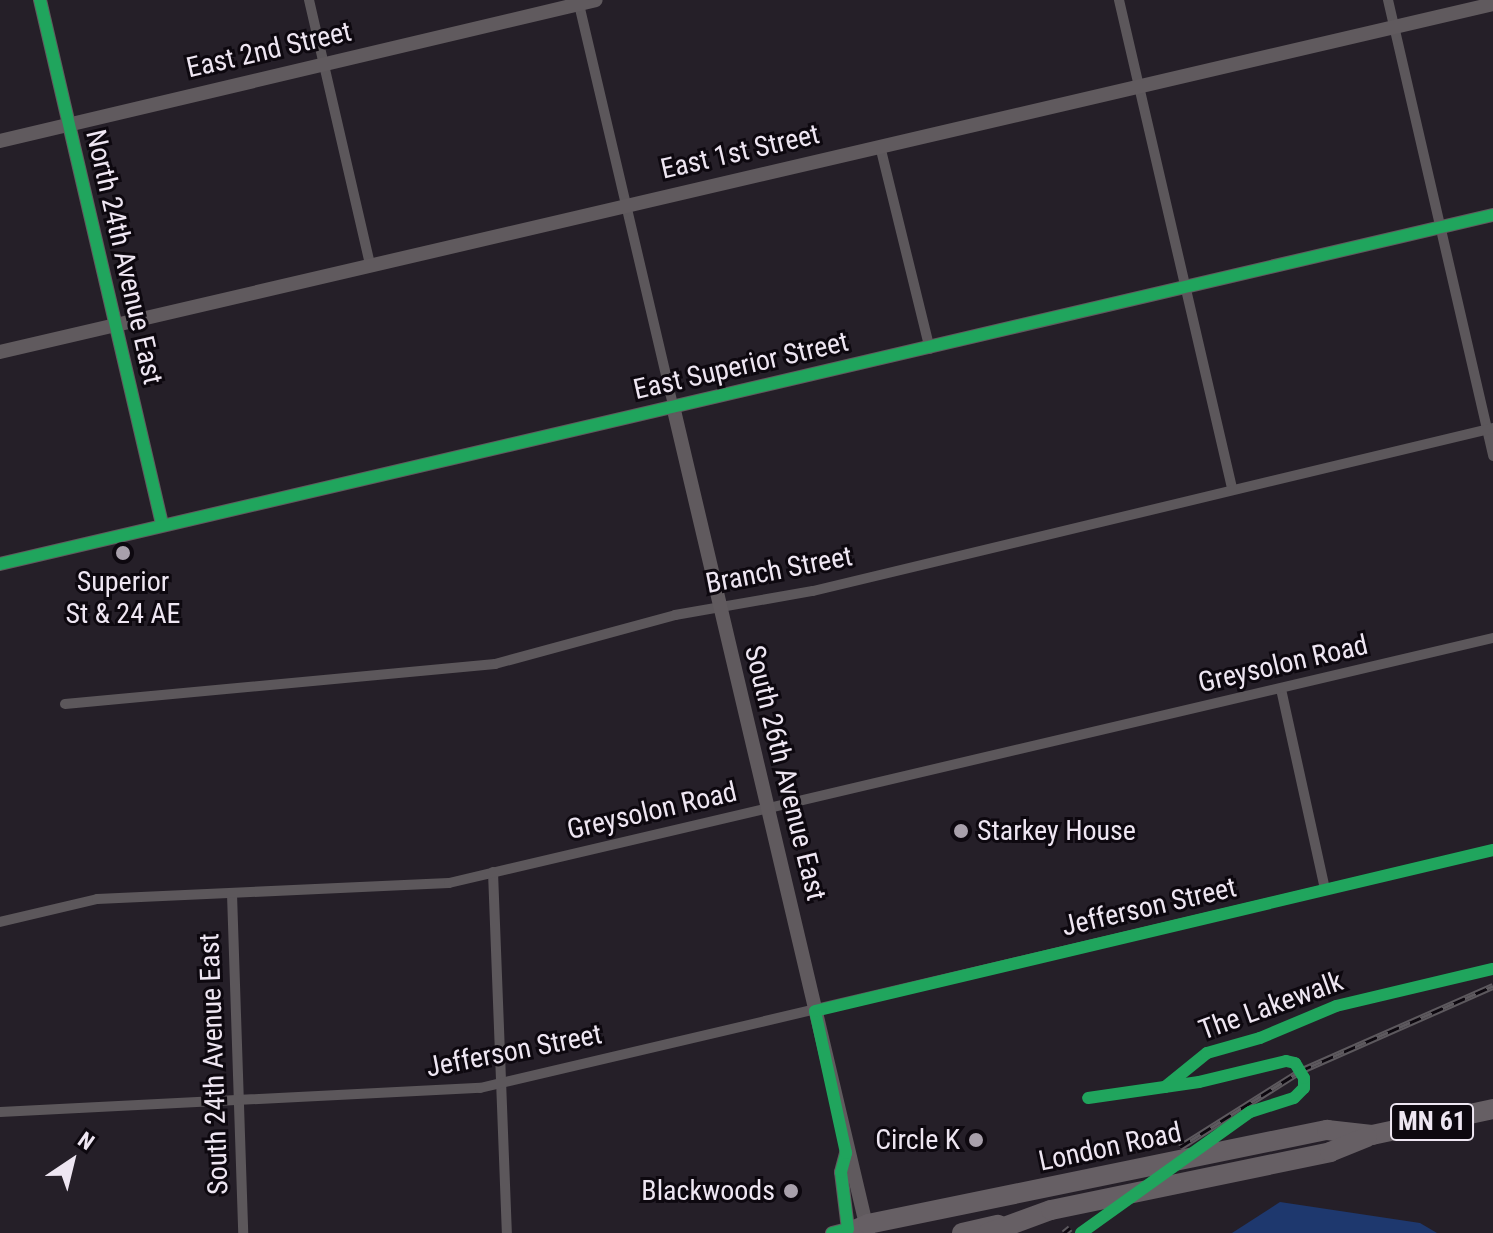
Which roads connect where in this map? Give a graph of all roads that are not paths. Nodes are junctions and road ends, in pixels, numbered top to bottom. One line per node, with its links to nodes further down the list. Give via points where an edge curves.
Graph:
1 (40, 0): 11 (street, North 24th Avenue East)
2 (309, 0): 9 (street)
3 (596, 0): 6 (street, East 2nd Street)
4 (1119, 0): 10 (street)
5 (1388, 0): 8 (street)
6 (579, 2): 9 (street, East 2nd Street); 14 (street)
7 (1493, 4): 8 (street, East 1st Street)
8 (1394, 28): 10 (street, East 1st Street); 16 (street)
9 (323, 64): 11 (street, East 2nd Street); 17 (street)
10 (1139, 86): 13 (street, East 1st Street); 18 (street)
11 (69, 124): 12 (street, East 2nd Street); 19 (street, North 24th Avenue East)
12 (0, 141)
13 (880, 146): 14 (street, East 1st Street); 20 (street)
14 (626, 206): 17 (street, East 1st Street); 22 (street)
15 (1493, 215): 16 (street, East Superior Street)
16 (1440, 226): 18 (street, East Superior Street); 23 (street)
17 (370, 265): 19 (street, East 1st Street)
18 (1185, 287): 20 (street, East Superior Street); 25 (street)
19 (115, 326): 21 (street, East 1st Street); 26 (street, North 24th Avenue East)
20 (930, 349): 22 (street, East Superior Street)
21 (0, 352)
22 (673, 406): 26 (street, East Superior Street); 28 (street, South 26th Avenue East)
23 (1490, 428): 24 (street); 25 (street, Branch Street)
24 (1493, 456)
25 (1232, 488): 28 (street, Branch Street, via 813,591)
26 (162, 524): 27 (street, East Superior Street)
27 (0, 564)
28 (717, 606): 31 (street, Branch Street, via 486,666); 32 (street, South 26th Avenue East)
29 (1493, 638): 30 (street, Greysolon Road)
30 (1281, 689): 32 (street, Greysolon Road); 35 (street)
31 (65, 704)
32 (766, 808): 34 (street, Greysolon Road); 38 (street, South 26th Avenue East)
33 (1493, 850): 35 (street, Jefferson Street)
34 (493, 872): 36 (street, Greysolon Road, via 410,888); 39 (street)
35 (1325, 889): 38 (street, Jefferson Street)
36 (232, 894): 37 (street, Greysolon Road, via 97,899); 40 (street, South 24th Avenue East)
37 (0, 922)
38 (815, 1011): 39 (street, Jefferson Street); 45 (street, South 26th Avenue East, via 846,1153 857,1171)
39 (501, 1082): 40 (street, Jefferson Street, via 458,1091); 47 (street)
40 (239, 1101): 42 (street, Jefferson Street); 46 (street, South 24th Avenue East)
41 (1493, 1109): 43 (highway, London Road / MN 61)
42 (0, 1112)
43 (1372, 1135): 44 (highway, MN 61, via 1330,1152); 45 (highway, London Road / MN 61, via 1327,1130)
44 (1051, 1210): 48 (highway, London Road / MN 61); 49 (highway)
45 (853, 1230)
46 (243, 1233)
47 (507, 1233)
48 (962, 1233)
49 (988, 1233)

